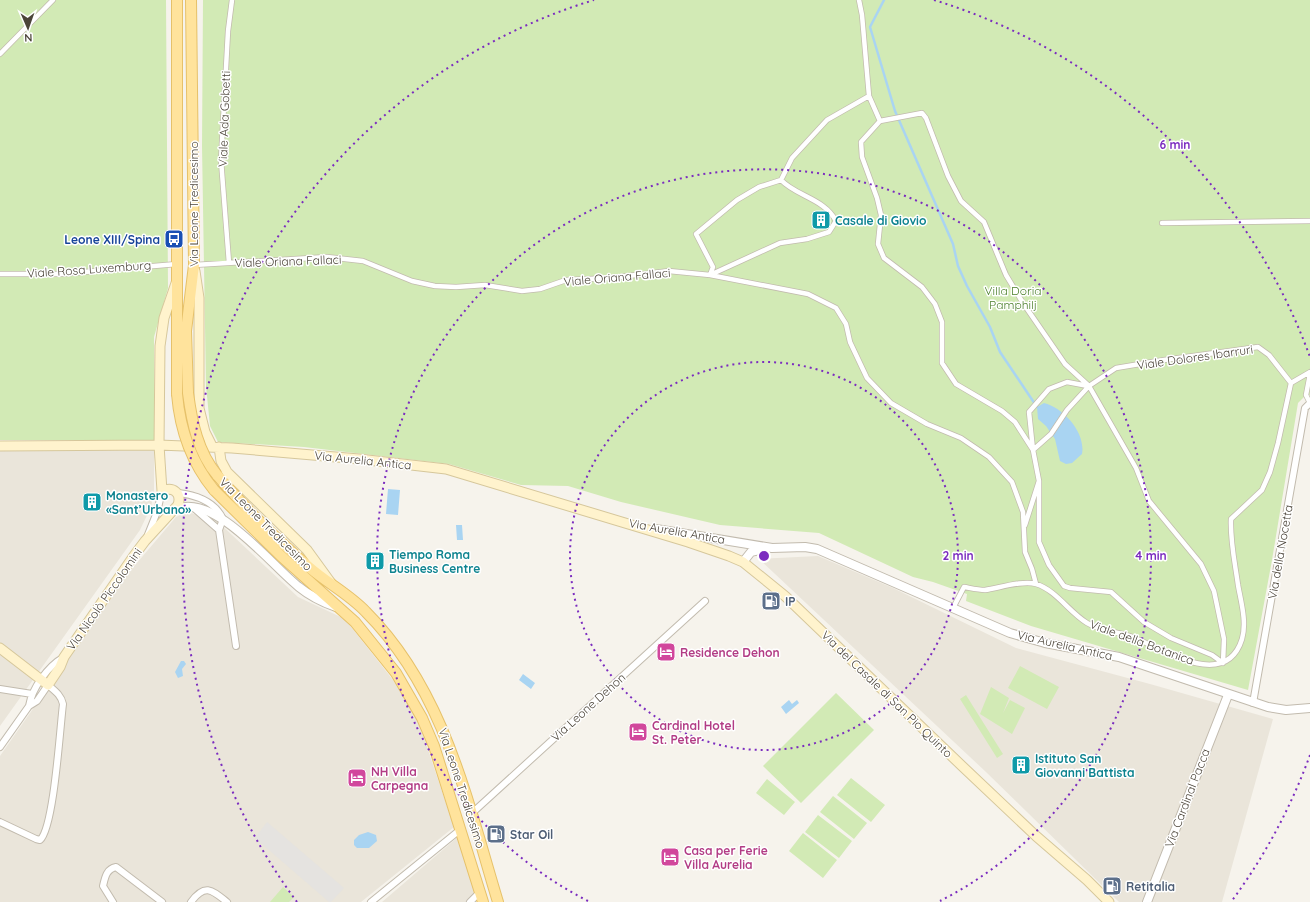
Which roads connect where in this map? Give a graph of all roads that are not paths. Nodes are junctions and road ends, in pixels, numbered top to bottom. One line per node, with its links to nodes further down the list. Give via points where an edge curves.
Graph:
1 (53, 0): 6 (street)
2 (177, 0): 13 (main road, Via Leone Tredicesimo)
3 (192, 0): 14 (main road, Via Leone Tredicesimo)
4 (232, 0): 12 (street, Viale Ada Gobetti, via 220,160)
5 (859, 0): 7 (street)
6 (0, 54)
7 (869, 96): 8 (street); 9 (street, via 826,120 792,158)
8 (880, 121): 20 (street, via 922,113 926,118 948,176 961,201 984,222 1006,275 1065,364); 25 (street, via 861,142 862,157 881,215 878,244 884,258 922,287 935,304 942,322 942,363 956,384 1016,422)
9 (781, 180): 16 (street, via 759,187 737,200 696,234 713,267); 16 (street, via 832,214 836,221 829,232 807,239 780,243)
10 (1310, 221): 11 (street)
11 (1162, 223)
12 (229, 263): 14 (street, Viale Oriana Fallaci); 16 (street, Viale Oriana Fallaci, via 346,258 363,261 422,283 456,287 485,285 522,291 540,289 566,280 669,271)
13 (177, 264): 15 (street, Viale Rosa Luxemburg, via 61,274); 17 (main road, Via Leone Tredicesimo)
14 (194, 266): 24 (main road, via 199,298 199,408 206,432); 39 (main road, Via Leone Tredicesimo, bridge, via 186,331 188,393 195,432 204,455 217,476 309,567)
15 (0, 274)
16 (710, 275): 32 (street, Viale Oriana Fallaci, via 808,294 836,308 846,324 850,342 867,378 891,403 927,424 961,438 989,457 1012,482 1023,512)
17 (177, 280): 22 (main road, via 164,318 160,346); 42 (main road, Via Leone Tredicesimo, bridge, via 177,394 181,422 189,449 214,490 281,556)
18 (1310, 373): 19 (street); 21 (street, via 1306,395)
19 (1292, 383): 20 (street, Viale Dolores Ibarruri, via 1269,355 1258,347 1116,368); 45 (street, via 1270,472 1262,490 1231,519 1244,616 1242,639 1234,655)
20 (1089, 386): 25 (street, via 1051,434); 25 (street, via 1067,382 1049,389 1029,412); 45 (street, via 1133,463 1149,501 1201,564 1214,591 1224,639)
21 (1310, 403): 50 (street, Via della Nocetta, via 1305,408)
22 (159, 445): 23 (main road, Via Aurelia Antica); 24 (main road, Via Aurelia Antica); 27 (main road)
23 (0, 446)
24 (215, 447): 33 (main road, Via Aurelia Antica, via 452,470); 39 (main road, via 227,472 307,550)
25 (1033, 450): 26 (street)
26 (1039, 481): 32 (street); 45 (street, via 1039,542 1049,565 1064,586 1111,592 1144,622 1171,638 1212,655)
27 (162, 491): 28 (main road, via 171,488); 35 (street)
28 (178, 493): 30 (main road, via 180,502); 31 (street, via 194,496 206,502 216,508)
29 (192, 506): 30 (street); 31 (street); 34 (street)
30 (176, 509): 35 (main road, Via Nicolò Piccolomini)
31 (223, 518): 34 (street); 42 (street, via 306,592)
32 (1025, 526): 38 (street, via 1025,552)
33 (641, 527): 36 (street, Via Aurelia Antica); 37 (main road, Via del Casale di San Pio Quinto)
34 (219, 530): 43 (street)
35 (145, 542): 46 (main road, Via Nicolò Piccolomini, via 64,657 60,667)
36 (772, 548): 37 (street, via 751,552); 41 (street, Via Aurelia Antica, via 805,547 823,550)
37 (743, 562): 65 (main road, Via del Casale di San Pio Quinto, via 785,596 1036,836)
38 (1036, 584): 41 (street, via 982,590 964,587); 45 (street, Viale della Botanica, via 1087,623 1132,637 1181,659 1212,665)
39 (333, 586): 54 (main road, Via Leone Tredicesimo, via 358,604 383,630 422,685 449,743)
40 (705, 601): 54 (street, Via Leone Dehon)
41 (953, 608): 49 (street, Via Aurelia Antica, via 1022,636 1119,657)
42 (342, 610): 56 (main road, Via Leone Tredicesimo, via 385,658 422,718)
43 (236, 646)
44 (0, 648): 46 (main road)
45 (1223, 663)
46 (45, 682): 48 (street, Via Nicolò Piccolomini); 51 (street, Via Nicolò Piccolomini, via 37,701); 55 (street, via 60,695 62,704 50,814 43,837 40,840 36,839)
47 (0, 689): 48 (street)
48 (32, 694): 51 (street, Via Nicolò Piccolomini)
49 (1228, 695): 50 (street, Via Aurelia Antica); 66 (street, Via Cardinal Pacca)
50 (1252, 703): 52 (street, Via Aurelia Antica, via 1281,709)
51 (29, 706): 53 (street, Via Nicolò Piccolomini)
52 (1310, 708)
53 (0, 747)
54 (471, 814): 64 (main road, Via Leone Tredicesimo)
55 (0, 822)
56 (461, 829): 57 (main road, Via Leone Tredicesimo); 62 (street)
57 (482, 897): 63 (street)
58 (113, 902): 59 (street, via 103,886 107,873 116,867)
59 (162, 902)
60 (191, 902): 61 (street, via 199,892 206,890 214,891)
61 (227, 902)
62 (371, 902)
63 (470, 902)
64 (498, 902)
65 (1109, 902)
66 (1147, 902)

